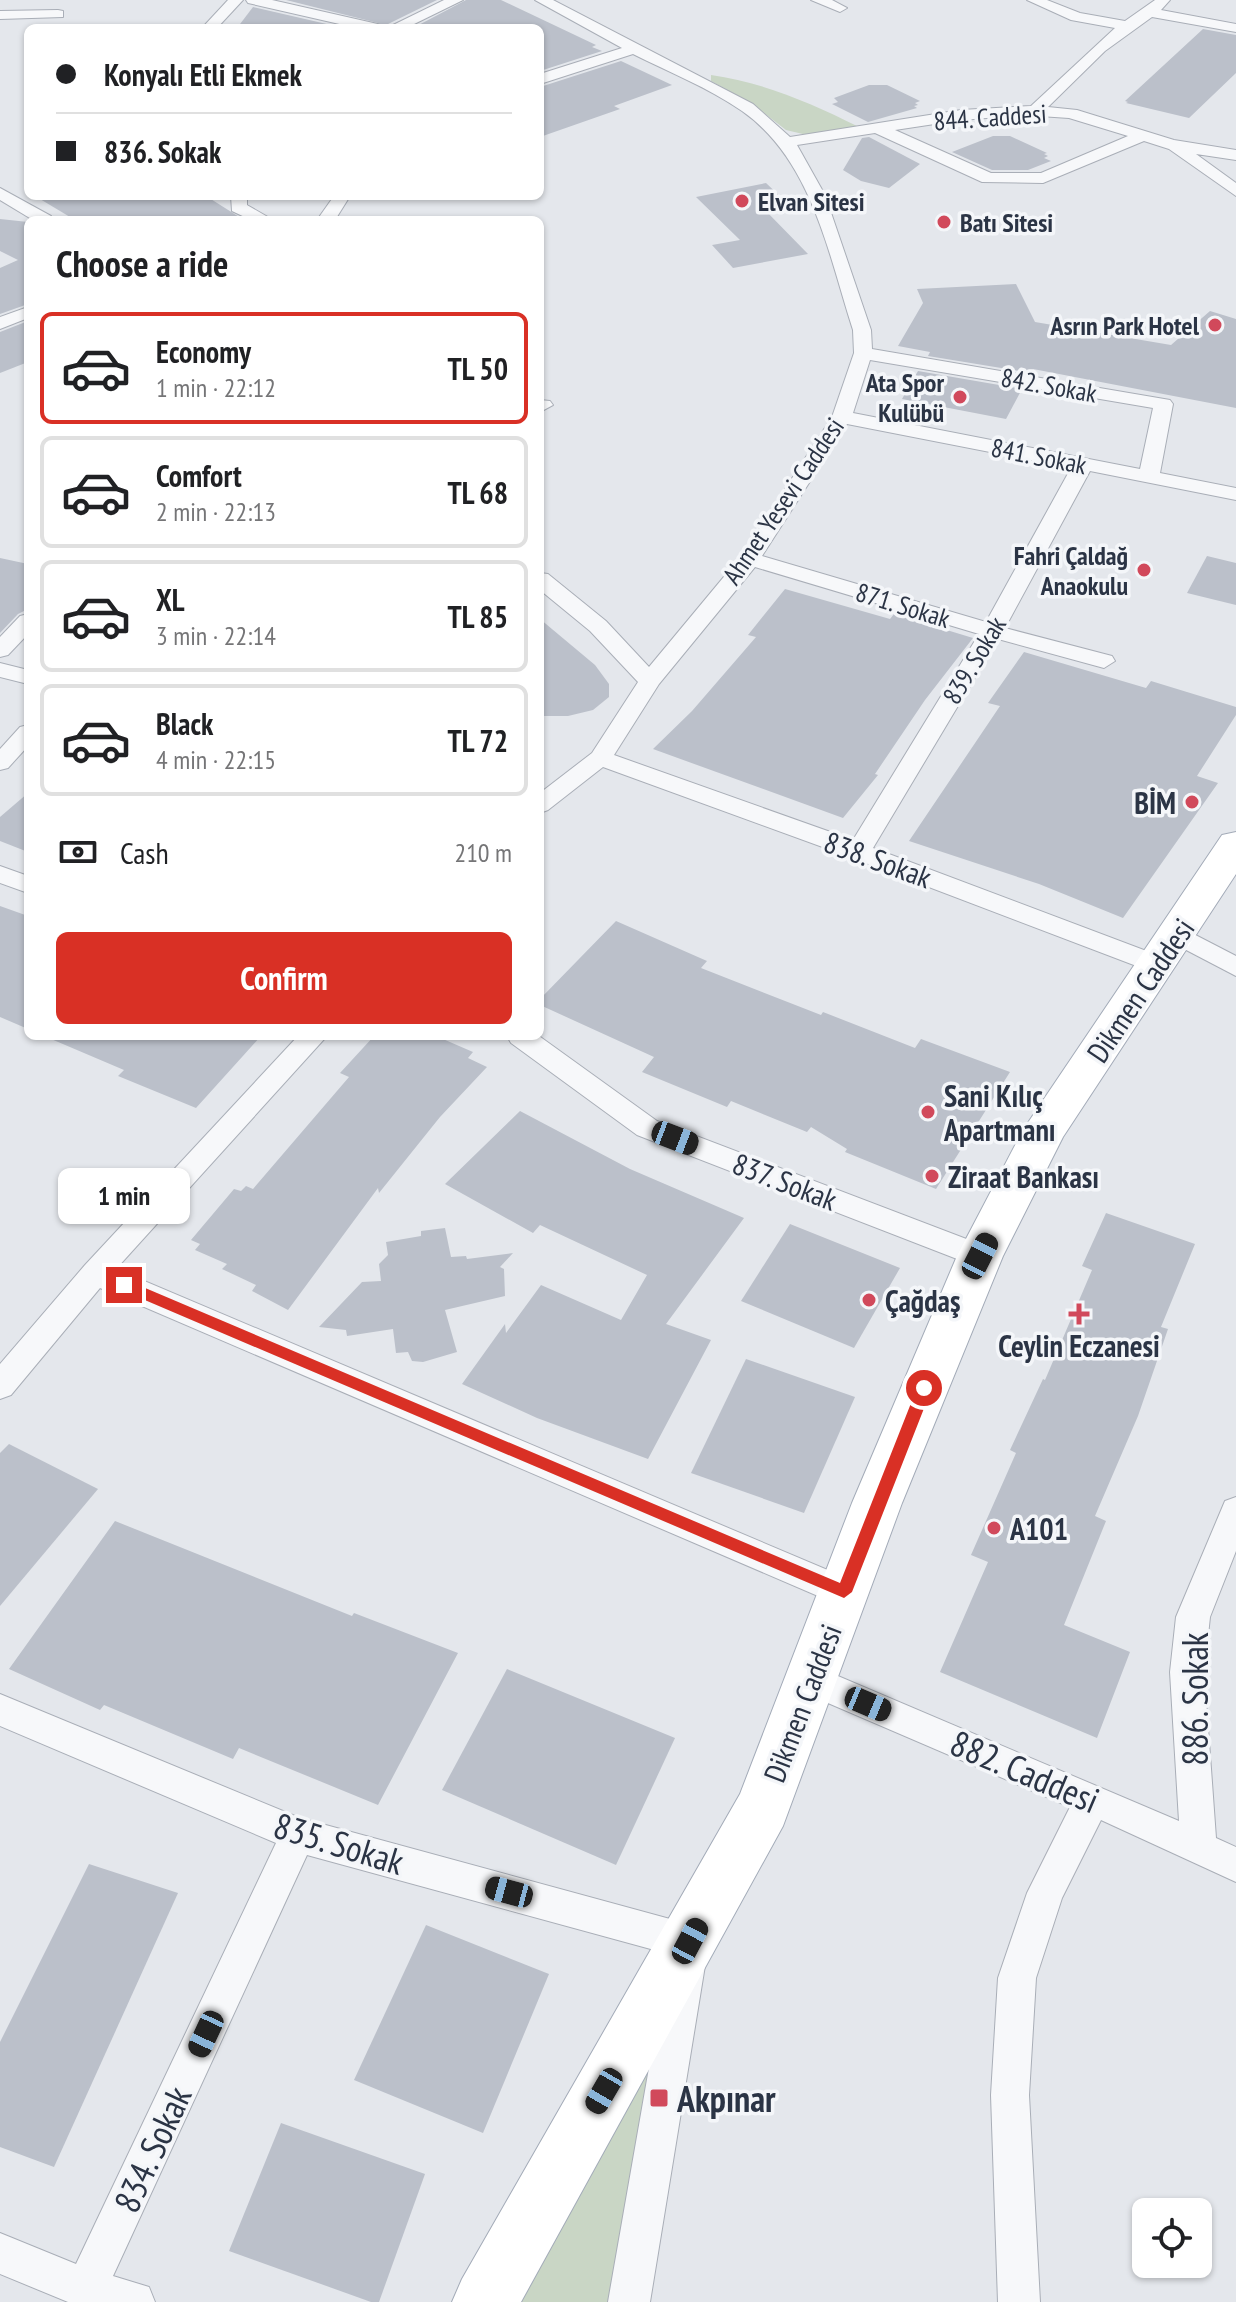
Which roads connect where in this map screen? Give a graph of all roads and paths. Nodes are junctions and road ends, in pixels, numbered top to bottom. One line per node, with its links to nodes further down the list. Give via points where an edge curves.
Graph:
1 (236, 0): 12 (street)
2 (253, 0): 13 (street)
3 (456, 0): 14 (street)
4 (542, 0): 17 (street, Ahmet Yesevi Caddesi)
5 (818, 0): 8 (street)
6 (1034, 0): 15 (street, via 1076,17)
7 (1163, 0): 9 (street)
8 (840, 8)
9 (1152, 13): 15 (street); 16 (street)
10 (58, 14): 11 (street)
11 (0, 15)
12 (213, 24)
13 (359, 24)
14 (403, 24)
15 (1127, 26): 19 (street, via 1059,83)
16 (1236, 28)
17 (636, 48): 18 (street); 22 (street, Ahmet Yesevi Caddesi, via 747,107)
18 (544, 78)
19 (1035, 111): 20 (street, 844. Caddesi); 21 (street, 844. Caddesi, via 1071,113)
20 (877, 128): 21 (street, via 988,178 1043,178); 22 (street, 844. Caddesi)
21 (1142, 136): 23 (street, 844. Caddesi)
22 (787, 142): 32 (street, Ahmet Yesevi Caddesi, via 817,195 862,330)
23 (1172, 145): 24 (street, 844. Caddesi); 25 (street)
24 (1236, 155)
25 (1236, 191)
26 (0, 193): 28 (street)
27 (239, 200): 29 (street, via 238,207)
28 (38, 216)
29 (256, 216)
30 (24, 314): 31 (street)
31 (0, 323)
32 (863, 353): 33 (street, Ahmet Yesevi Caddesi); 35 (street, 842. Sokak, via 1163,404)
33 (842, 417): 34 (street, 841. Sokak); 37 (street, Ahmet Yesevi Caddesi)
34 (1083, 465): 35 (street, 841. Sokak); 40 (street, 839. Sokak)
35 (1149, 476): 36 (street, 841. Sokak)
36 (1236, 494)
37 (750, 559): 40 (street, 871. Sokak); 45 (street, Ahmet Yesevi Caddesi)
38 (544, 582): 45 (street, via 598,626)
39 (24, 625): 41 (street)
40 (992, 631): 42 (street, 871. Sokak); 51 (street, 839. Sokak)
41 (0, 650)
42 (1104, 661)
43 (0, 670): 44 (street)
44 (24, 676)
45 (650, 681): 47 (street, Ahmet Yesevi Caddesi)
46 (24, 736): 48 (street)
47 (600, 758): 49 (street, Ahmet Yesevi Caddesi); 51 (street, 838. Sokak)
48 (0, 763)
49 (544, 802)
50 (1236, 844): 54 (main road, Dikmen Caddesi)
51 (859, 851): 54 (street, 838. Sokak)
52 (0, 874): 53 (street)
53 (24, 883)
54 (1167, 949): 55 (street, 838. Sokak); 58 (main road, Dikmen Caddesi, via 1045,1130)
55 (1236, 967)
56 (310, 1040): 59 (street)
57 (526, 1040): 58 (street, 837. Sokak, via 647,1128)
58 (980, 1256): 62 (main road, Dikmen Caddesi)
59 (95, 1273): 60 (street); 62 (street)
60 (0, 1386)
61 (1236, 1511): 67 (street, 886. Sokak, via 1193,1617 1187,1672)
62 (844, 1592): 63 (main road, Dikmen Caddesi)
63 (812, 1680): 65 (street, 882. Caddesi); 69 (main road, Dikmen Caddesi, via 763,1807)
64 (0, 1710): 66 (street, 835. Sokak)
65 (1093, 1799): 67 (street, 882. Caddesi); 75 (street, via 1045,1893 1017,1978 1010,2095)
66 (298, 1835): 69 (street, 835. Sokak); 71 (street, 834. Sokak)
67 (1199, 1848): 68 (street, 882. Caddesi)
68 (1236, 1865)
69 (690, 1941): 73 (main road, Dikmen Caddesi); 74 (street)
70 (0, 2253): 71 (street)
71 (86, 2289): 72 (street)
72 (134, 2302)
73 (485, 2302)
74 (629, 2302)
75 (1019, 2302)

